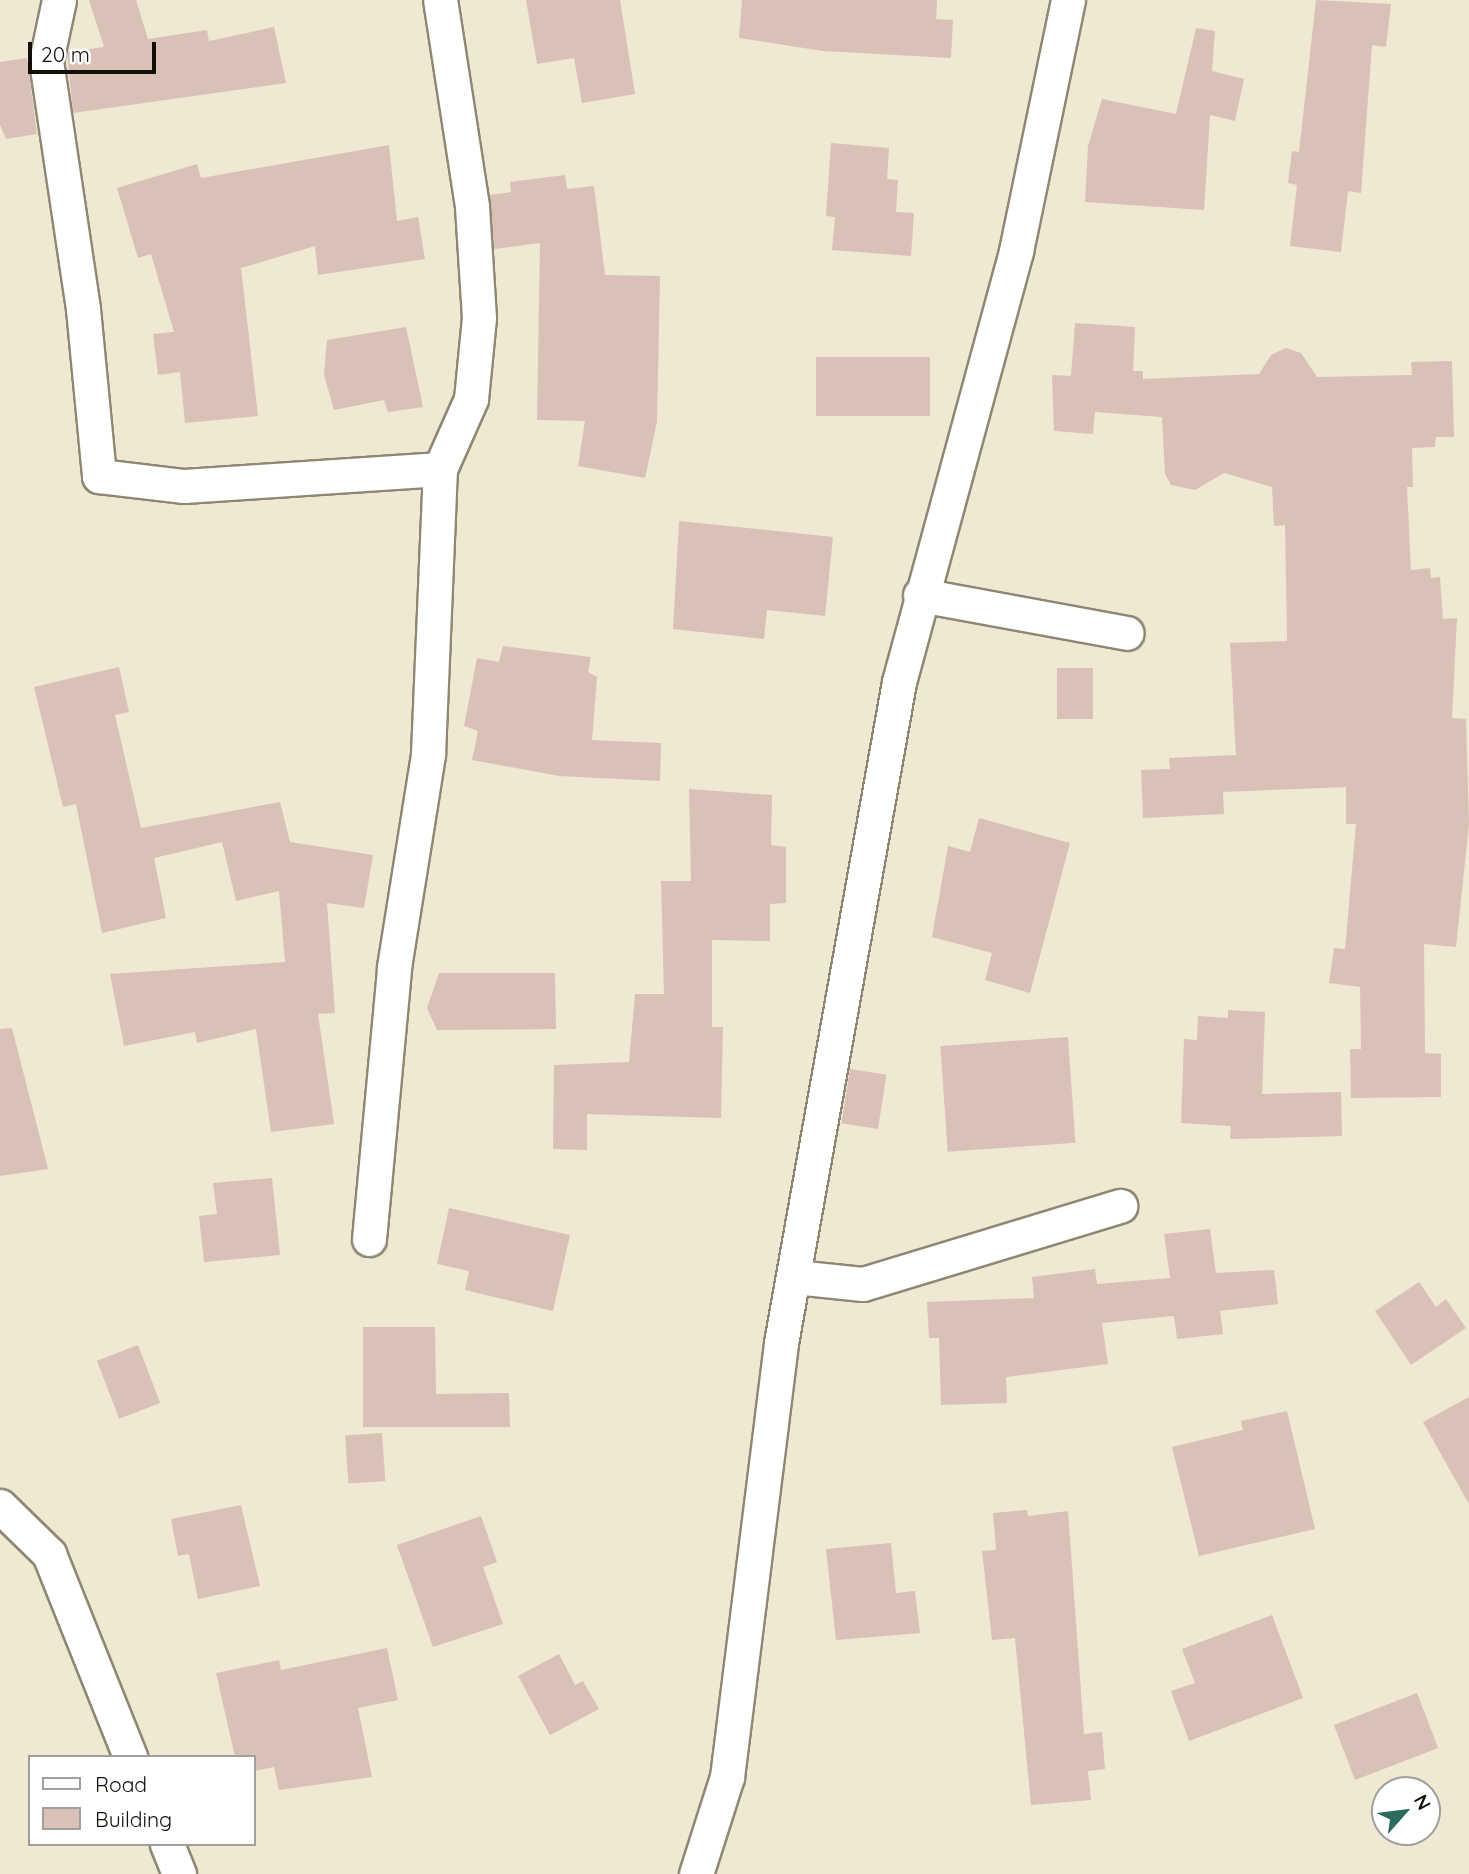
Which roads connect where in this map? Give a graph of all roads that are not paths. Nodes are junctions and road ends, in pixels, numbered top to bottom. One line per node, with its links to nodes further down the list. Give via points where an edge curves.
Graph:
1 (59, 0): 4 (street, via 46,61 83,309 99,476 184,486)
2 (440, 0): 4 (street, via 472,206 479,318 471,399)
3 (1068, 0): 5 (street, via 1016,251)
4 (440, 469): 8 (street, via 428,754 394,967)
5 (920, 595): 6 (street); 9 (street, via 899,682)
6 (1127, 634)
7 (1120, 1206): 9 (street, via 863,1284)
8 (369, 1239)
9 (794, 1277): 14 (street, via 766,1442 727,1777)
10 (0, 1507): 11 (street, via 49,1554)
11 (129, 1755)
12 (168, 1846): 13 (street)
13 (179, 1874)
14 (696, 1874)

